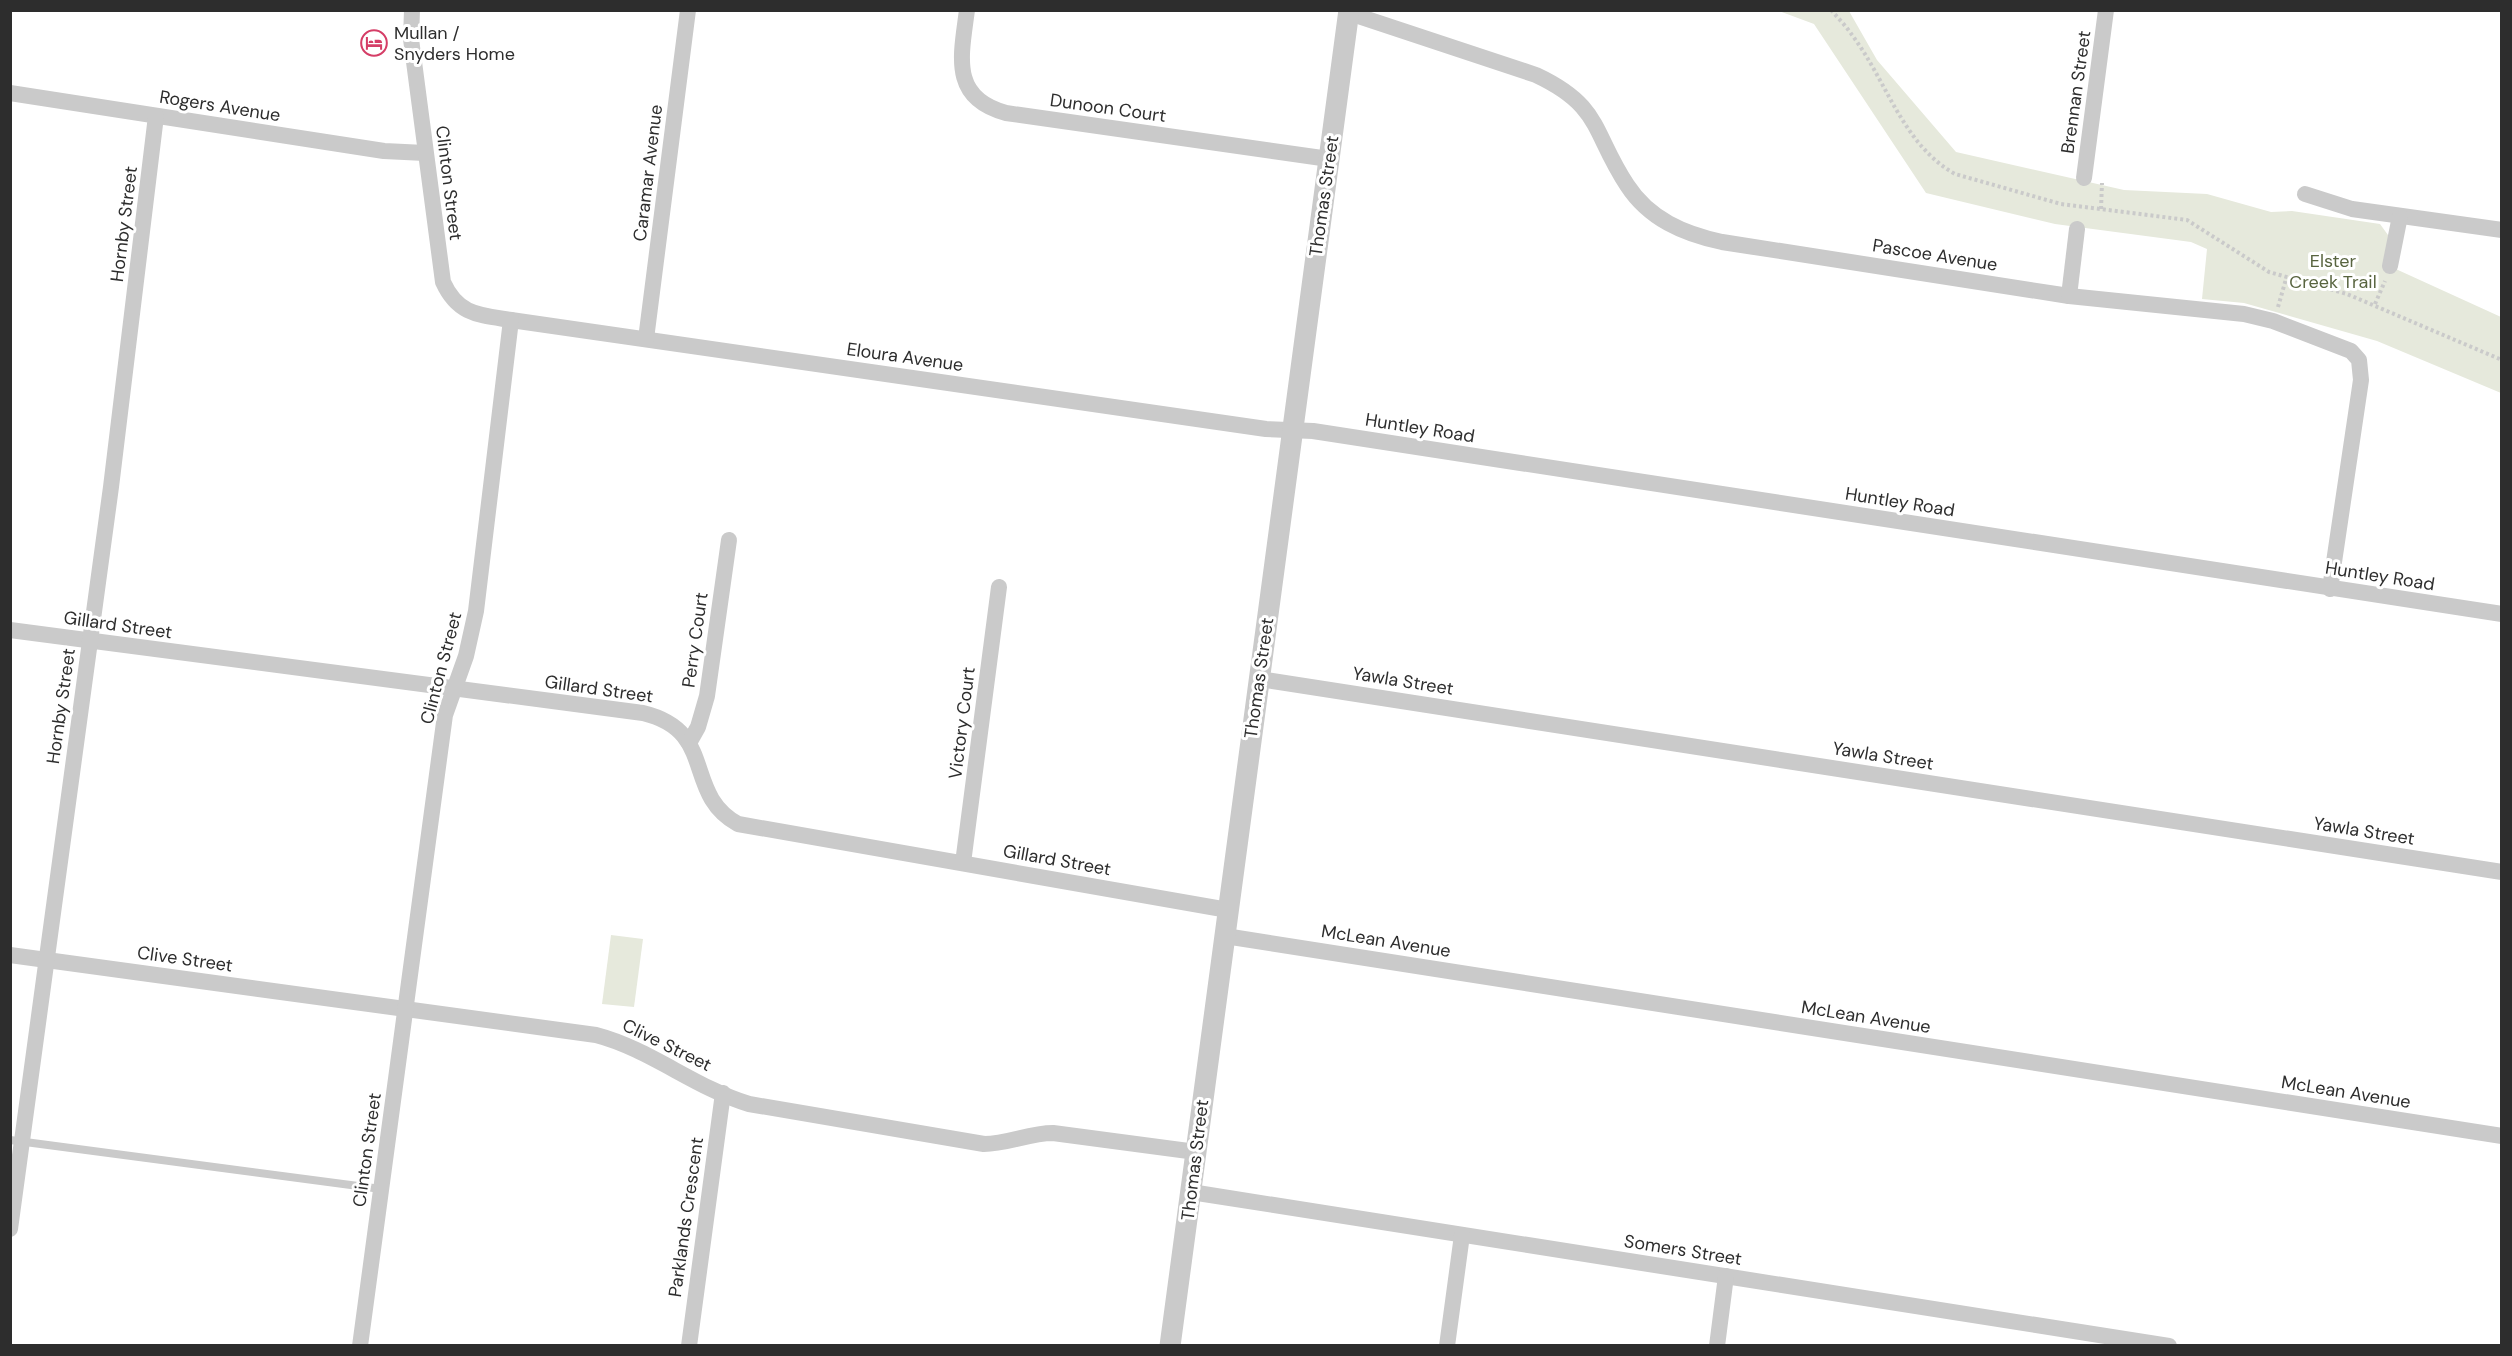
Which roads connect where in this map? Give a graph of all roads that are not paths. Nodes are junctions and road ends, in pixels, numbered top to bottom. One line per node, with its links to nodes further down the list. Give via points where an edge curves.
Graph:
1 (412, 10): 8 (street, Clinton Street, via 411,39)
2 (688, 10): 18 (street, Caramar Avenue)
3 (967, 10): 9 (street, Dunoon Court, via 962,70 969,90 986,106 1006,113)
4 (2106, 10): 10 (street, Brennan Street)
5 (1349, 12): 9 (street, Thomas Street); 16 (street, Pascoe Avenue, via 1556,84 1591,115 1618,170 1639,200 1667,224 1686,232 1722,242)
6 (10, 93): 7 (street, Rogers Avenue)
7 (156, 116): 8 (street, Rogers Avenue, via 384,151); 25 (street, Hornby Street)
8 (425, 153): 17 (street, Clinton Street, via 440,269 448,294 470,312)
9 (1329, 159): 19 (street, Thomas Street)
10 (2084, 178)
11 (2305, 194): 12 (street, via 2335,205)
12 (2400, 216): 14 (street); 15 (street)
13 (2077, 229): 16 (street)
14 (2502, 230)
15 (2390, 266)
16 (2069, 296): 22 (street, Pascoe Avenue, via 2230,312 2273,321 2346,348 2356,356 2361,367)
17 (512, 320): 18 (street, Eloura Avenue); 27 (street, Clinton Street, via 476,611)
18 (646, 339): 19 (street, Eloura Avenue)
19 (1293, 430): 22 (street, Huntley Road); 26 (street, Thomas Street)
20 (729, 540): 28 (street, Perry Court, via 707,696)
21 (999, 587): 29 (street, Victory Court)
22 (2330, 589): 23 (street, Huntley Road)
23 (2502, 614)
24 (10, 630): 25 (street, Gillard Street)
25 (89, 641): 27 (street, Gillard Street); 34 (street, Hornby Street)
26 (1259, 679): 30 (street, Yawla Street); 31 (street, Thomas Street)
27 (454, 690): 28 (street, Gillard Street, via 650,715 670,723); 35 (street, Clinton Street, via 445,715)
28 (689, 743): 29 (street, Gillard Street, via 707,793 727,818 738,824)
29 (963, 863): 31 (street, Gillard Street)
30 (2502, 872)
31 (1228, 910): 32 (street, Thomas Street)
32 (1225, 936): 37 (street, McLean Avenue); 39 (street, Thomas Street)
33 (10, 955): 34 (street, Clive Street)
34 (47, 960): 35 (street, Clive Street); 38 (street, Hornby Street)
35 (405, 1009): 36 (street, Clive Street, via 611,1039); 40 (street, Clinton Street)
36 (723, 1093): 39 (street, Clive Street, via 749,1104 984,1144 1053,1132); 46 (street, Parklands Crescent)
37 (2502, 1136)
38 (17, 1140): 40 (lane); 42 (street, Hornby Street)
39 (1196, 1152): 41 (street, Thomas Street)
40 (381, 1189): 45 (street, Clinton Street)
41 (1191, 1192): 43 (street, Somers Street); 47 (street, Thomas Street)
42 (10, 1229)
43 (1462, 1235): 44 (street, Somers Street); 48 (street)
44 (1726, 1276): 49 (street); 50 (street, Somers Street)
45 (360, 1346)
46 (689, 1346)
47 (1170, 1346)
48 (1447, 1346)
49 (1717, 1346)
50 (2169, 1346)

